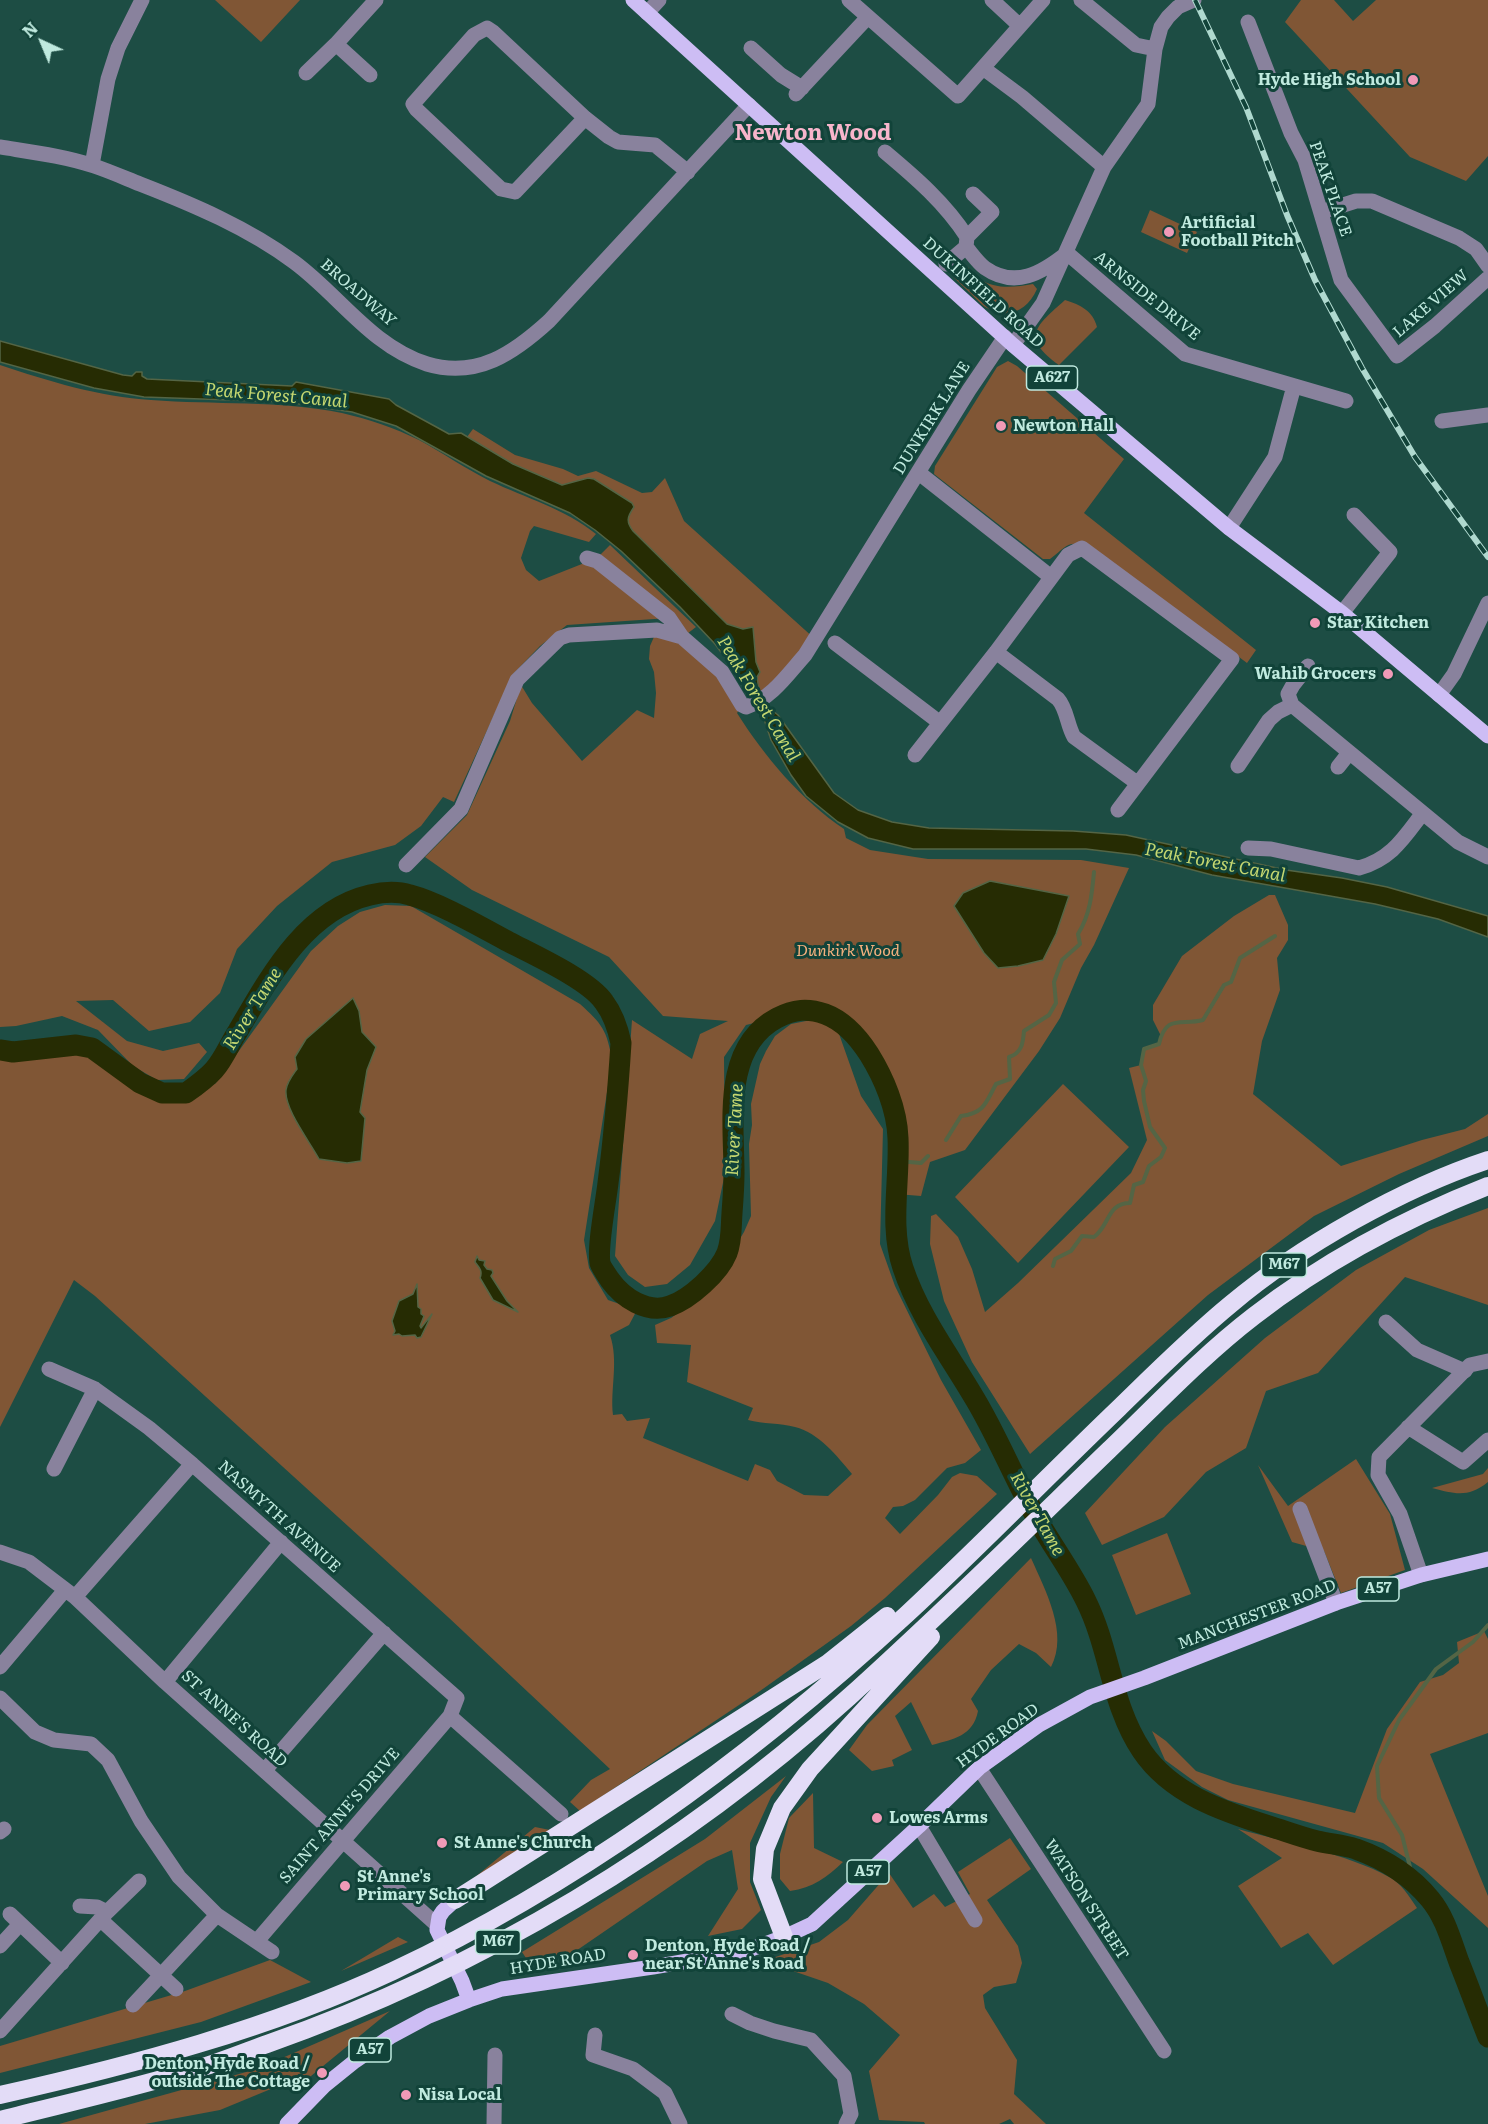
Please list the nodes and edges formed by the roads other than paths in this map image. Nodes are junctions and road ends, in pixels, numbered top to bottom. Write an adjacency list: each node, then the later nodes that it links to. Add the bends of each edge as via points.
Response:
1 (142, 0): 24 (street, via 118,48 108,79)
2 (376, 0): 14 (street)
3 (633, 0): 10 (main road, DUKINFIELD ROAD / A627)
4 (659, 0): 10 (street)
5 (849, 0): 11 (street)
6 (992, 0): 13 (street)
7 (1044, 0): 13 (street)
8 (1081, 0): 16 (street, via 1136,45)
9 (1194, 0): 16 (street, DUNKIRK LANE, via 1168,17)
10 (647, 13): 20 (main road, DUKINFIELD ROAD / A627)
11 (868, 17): 15 (street, via 799,91); 17 (street, via 958,96)
12 (1248, 22): 28 (street, PEAK PLACE, via 1305,160)
13 (1020, 26): 17 (street)
14 (336, 44): 18 (street); 19 (street)
15 (751, 48)
16 (1155, 49): 25 (street, DUNKIRK LANE, via 1148,104)
17 (983, 68): 25 (street)
18 (306, 73)
19 (370, 75)
20 (749, 105): 26 (street, BROADWAY); 34 (main road, DUKINFIELD ROAD / A627)
21 (585, 118): 21 (street, via 486,28 474,35 413,104 508,192 515,192); 26 (street, via 618,142 655,145)
22 (0, 147): 24 (street, BROADWAY)
23 (885, 153): 29 (street, via 941,202 956,219)
24 (92, 165): 26 (street, BROADWAY, via 190,204 271,246 296,263 361,324 407,355 427,364 468,369 512,350 549,321)
25 (1104, 167): 30 (street, DUNKIRK LANE)
26 (688, 172)
27 (973, 194): 29 (street, via 992,212)
28 (1321, 212): 32 (street, via 1356,201 1372,201 1459,238 1476,249); 35 (street, PEAK PLACE, via 1341,280)
29 (966, 242): 30 (street, via 984,267 1012,278 1034,275); 31 (street)
30 (1067, 253): 34 (street, DUNKIRK LANE, via 1044,303); 36 (street, ARNSIDE DRIVE, via 1185,354)
31 (946, 264)
32 (1488, 266)
33 (1488, 278): 35 (street, LAKE VIEW)
34 (1009, 341): 40 (street, DUNKIRK LANE, via 969,390); 42 (main road, DUKINFIELD ROAD / A627)
35 (1397, 356)
36 (1294, 386): 37 (street, ARNSIDE DRIVE); 42 (street, via 1275,457)
37 (1346, 401)
38 (1488, 415): 39 (street)
39 (1442, 421)
40 (919, 473): 44 (street); 47 (street, DUNKIRK LANE, via 805,655 770,694 746,707 742,705 722,672)
41 (1354, 515): 46 (street, via 1390,552)
42 (1229, 528): 46 (main road, DUKINFIELD ROAD / A627)
43 (587, 558): 47 (street, via 597,561 669,618)
44 (1051, 577): 49 (street); 59 (street, via 1068,555 1082,548 1232,659)
45 (1488, 603): 51 (street, via 1454,674)
46 (1342, 613): 51 (main road, DUKINFIELD ROAD / A627)
47 (682, 637): 64 (street, via 657,630 560,638 518,680 461,808)
48 (835, 643): 53 (street)
49 (996, 652): 53 (street); 59 (street, via 1063,704 1074,737)
50 (1308, 666): 52 (street, via 1288,694)
51 (1439, 695): 54 (main road, DUKINFIELD ROAD / A627)
52 (1292, 705): 55 (street); 57 (street, via 1269,720)
53 (939, 722): 56 (street)
54 (1488, 736)
55 (1349, 753): 58 (street); 61 (street)
56 (915, 755)
57 (1238, 766)
58 (1338, 767)
59 (1137, 783): 60 (street)
60 (1118, 810)
61 (1422, 814): 62 (street, via 1392,852 1359,868 1272,842); 63 (street, via 1458,842)
62 (1248, 848)
63 (1488, 857)
64 (406, 865)
65 (1488, 1160): 83 (highway, M67, via 1394,1200 1326,1238 1233,1302)
66 (1488, 1186): 85 (highway, M67, via 1380,1235 1318,1271 1245,1324 1134,1426)
67 (1386, 1322): 70 (street, via 1418,1350)
68 (1488, 1361): 70 (street, via 1470,1365)
69 (49, 1369): 71 (street, NASMYTH AVENUE)
70 (1465, 1371): 72 (street)
71 (95, 1389): 74 (street, NASMYTH AVENUE); 75 (street)
72 (1408, 1426): 73 (street, via 1463,1462); 80 (street, via 1379,1457 1378,1475 1400,1514)
73 (1488, 1440)
74 (192, 1464): 77 (street, NASMYTH AVENUE); 81 (street)
75 (54, 1469)
76 (1300, 1509): 82 (street)
77 (280, 1542): 84 (street, NASMYTH AVENUE); 88 (street)
78 (0, 1552): 81 (street, ST ANNE'S ROAD, via 29,1562)
79 (1488, 1559): 80 (main road, MANCHESTER ROAD / A57)
80 (1421, 1575): 82 (main road, MANCHESTER ROAD / A57)
81 (70, 1593): 86 (street); 88 (street, ST ANNE'S ROAD)
82 (1336, 1604): 87 (main road, MANCHESTER ROAD / A57)
83 (904, 1609): 97 (highway, M67, via 828,1663); 117 (highway, M67, via 833,1680 675,1805 502,1914 391,1971 291,2012 200,2044)
84 (384, 1633): 90 (street, NASMYTH AVENUE, via 458,1698); 92 (street)
85 (927, 1633): 103 (highway, M67, via 810,1768 782,1808 765,1849 762,1879); 118 (highway, M67, via 707,1813 606,1881 520,1931 412,1986 315,2028 203,2067)
86 (0, 1667)
87 (1144, 1678): 91 (main road, HYDE ROAD / A57, via 1090,1697 1039,1725)
88 (165, 1682): 92 (street, ST ANNE'S ROAD)
89 (0, 1698): 99 (street, via 35,1732 54,1740 91,1744 108,1760 141,1821 179,1877)
90 (450, 1716): 93 (street); 95 (street, SAINT ANNE'S DRIVE)
91 (979, 1768): 94 (main road, HYDE ROAD / A57); 115 (street, WATSON STREET)
92 (265, 1770): 95 (street, ST ANNE'S ROAD)
93 (561, 1814)
94 (919, 1826): 101 (street); 103 (main road, HYDE ROAD / A57, via 812,1924)
95 (342, 1840): 102 (street, ST ANNE'S ROAD); 104 (street, SAINT ANNE'S DRIVE)
96 (139, 1881): 100 (street)
97 (455, 1900): 102 (main road, via 443,1911)
98 (80, 1906): 100 (street, via 97,1907)
99 (217, 1915): 104 (street); 108 (street)
100 (104, 1916): 107 (street); 108 (street)
101 (975, 1920)
102 (438, 1930): 110 (main road, ST ANNE'S ROAD)
103 (784, 1937): 110 (main road, HYDE ROAD / A57, via 746,1951 502,1989)
104 (257, 1941): 106 (street)
105 (0, 1946): 107 (street, via 15,1919)
106 (272, 1952)
107 (65, 1959): 113 (street)
108 (160, 1975): 109 (street); 111 (street)
109 (176, 1989)
110 (469, 2000): 119 (main road, HYDE ROAD / A57, via 390,2037 324,2086)
111 (133, 2005)
112 (732, 2014): 122 (street, via 774,2031 812,2040 844,2076 851,2114)
113 (0, 2031)
114 (595, 2035): 121 (street, via 592,2055 633,2069 665,2093)
115 (1164, 2051)
116 (495, 2055): 120 (street)
117 (0, 2095)
118 (0, 2120)
119 (287, 2124)
120 (494, 2124)
121 (680, 2124)
122 (846, 2124)

